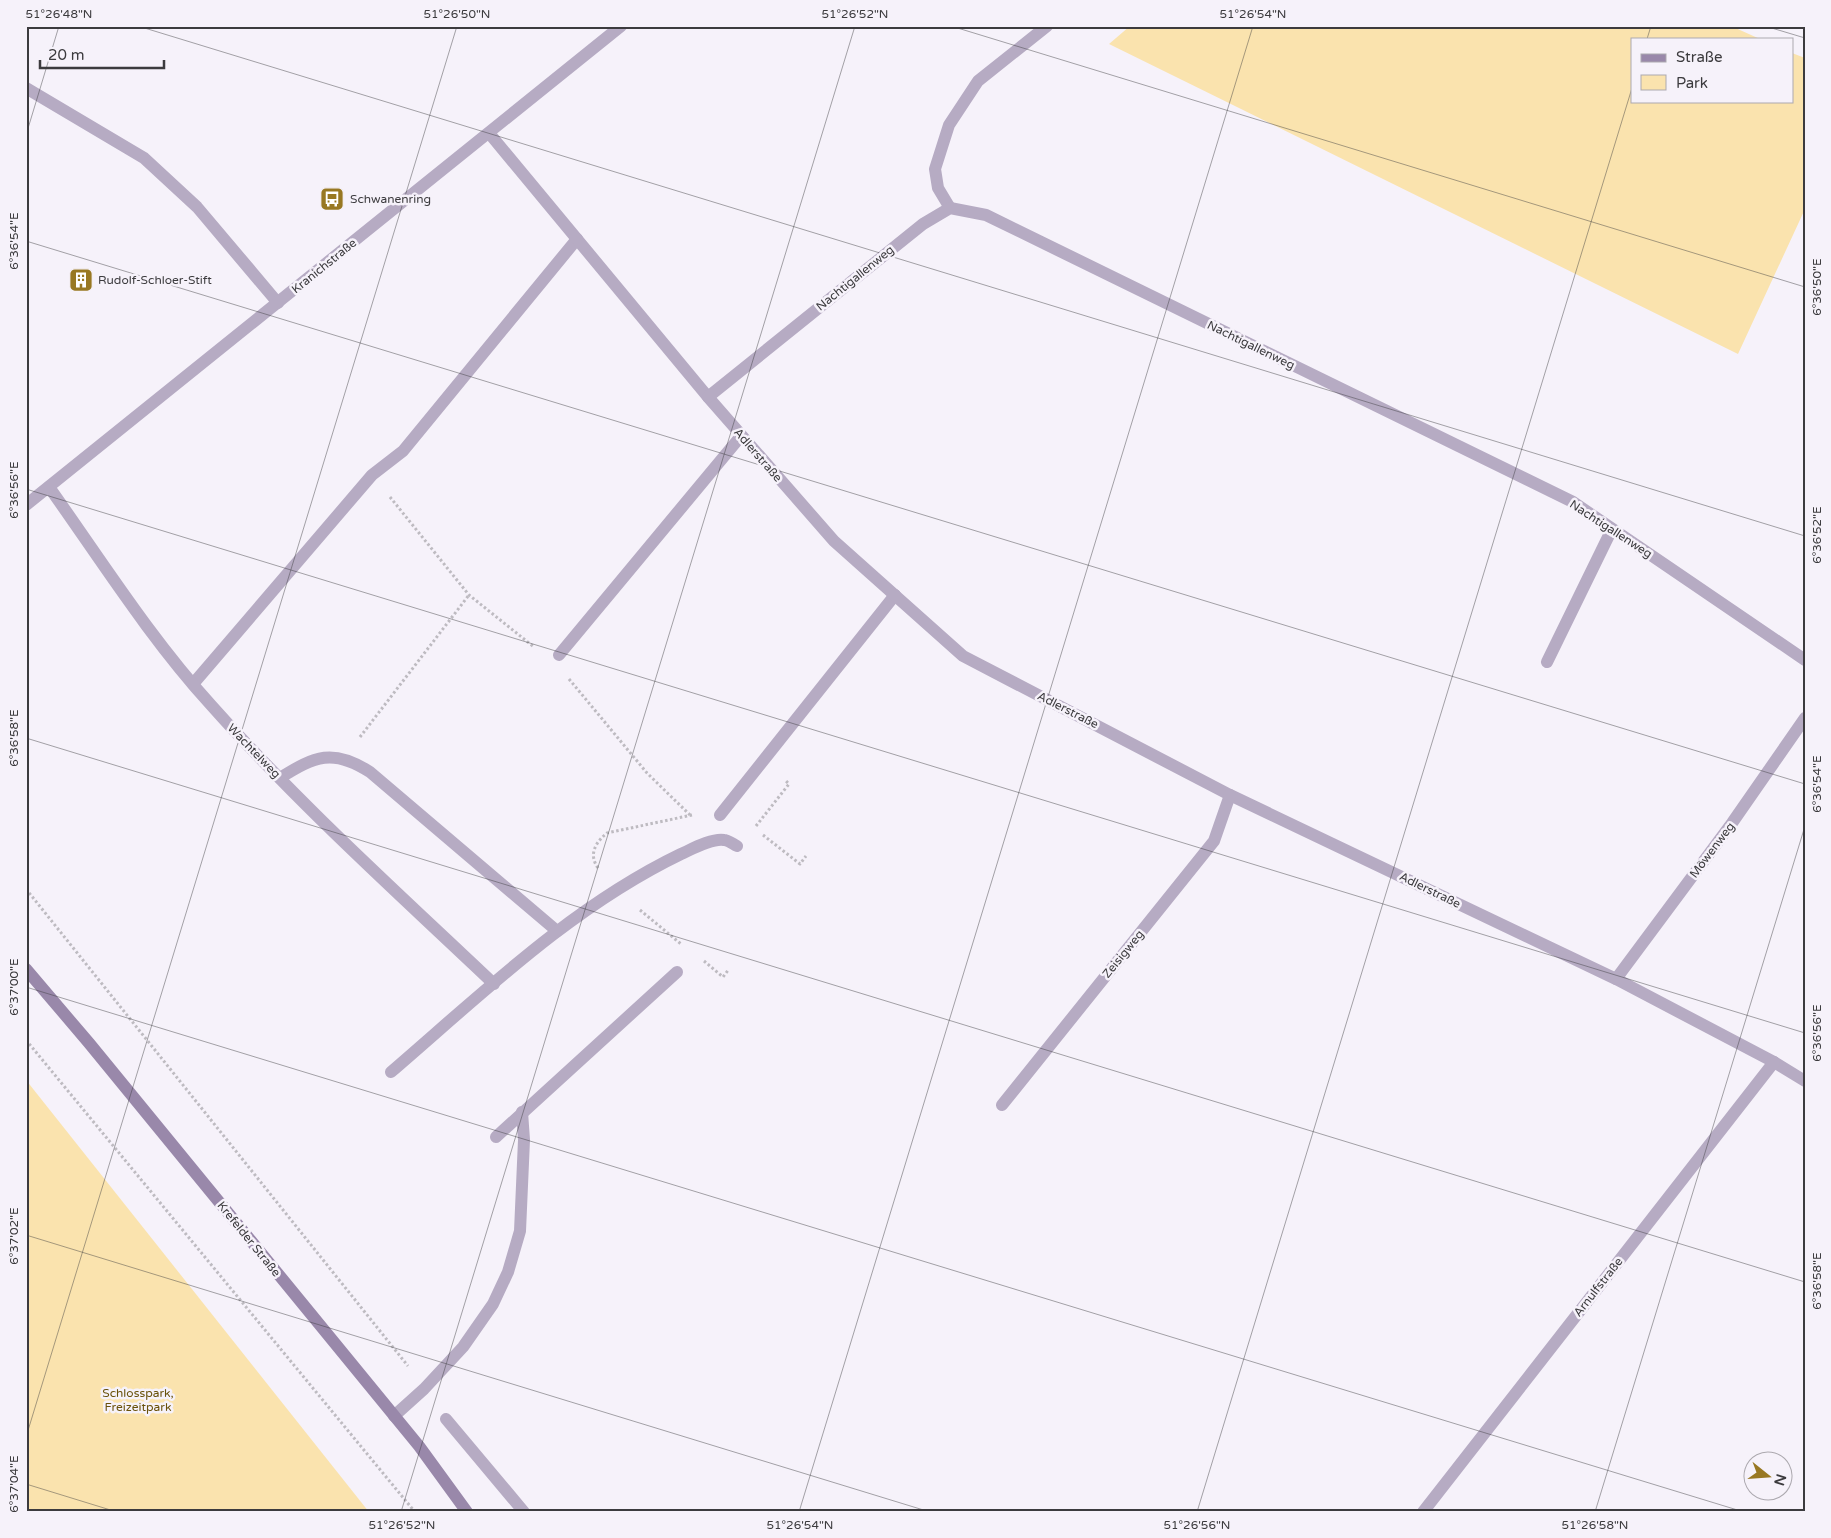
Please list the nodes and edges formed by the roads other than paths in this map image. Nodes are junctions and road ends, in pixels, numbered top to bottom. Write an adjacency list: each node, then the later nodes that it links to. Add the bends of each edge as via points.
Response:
1 (621, 26): 4 (street, Kranichstraße)
2 (1047, 26): 5 (street, via 978,81 949,125 935,169 938,188)
3 (26, 88): 7 (street, via 144,158 197,207)
4 (489, 132): 6 (street, Adlerstraße); 7 (street, Kranichstraße)
5 (950, 208): 8 (street, Nachtigallenweg, via 923,224); 12 (street, Nachtigallenweg, via 986,215 1573,502)
6 (577, 239): 8 (street, Adlerstraße); 17 (street, via 403,451 372,475)
7 (278, 302): 10 (street, Kranichstraße)
8 (708, 397): 9 (street, Adlerstraße)
9 (741, 436): 13 (street, Adlerstraße, via 834,541); 14 (street)
10 (49, 487): 11 (street, Kranichstraße); 17 (street, Wachtelweg)
11 (27, 502)
12 (1612, 529): 15 (street, Nachtigallenweg); 16 (street)
13 (895, 595): 20 (street, Adlerstraße, via 963,656); 21 (street)
14 (559, 656)
15 (1805, 660)
16 (1547, 662)
17 (193, 684): 19 (street, Wachtelweg)
18 (1805, 718): 26 (street, Möwenweg)
19 (280, 778): 23 (street, via 320,758 355,762); 27 (street, Wachtelweg)
20 (1230, 794): 26 (street, Adlerstraße); 31 (street, Zeisigweg, via 1214,841)
21 (720, 815)
22 (738, 846): 23 (street, via 723,840 701,844 641,874)
23 (558, 931): 27 (street)
24 (26, 969): 34 (main road, Krefelder Straße)
25 (677, 972): 32 (street)
26 (1616, 979): 28 (street, Adlerstraße)
27 (494, 984): 29 (street)
28 (1774, 1062): 30 (street, Adlerstraße); 38 (street, Arnulfstraße)
29 (391, 1072)
30 (1805, 1081)
31 (1002, 1105)
32 (522, 1112): 33 (street); 34 (street, via 520,1231 508,1272 493,1304 463,1347)
33 (496, 1137)
34 (394, 1416): 36 (main road, Krefelder Straße)
35 (446, 1419): 37 (street)
36 (468, 1512)
37 (524, 1512)
38 (1423, 1512)

